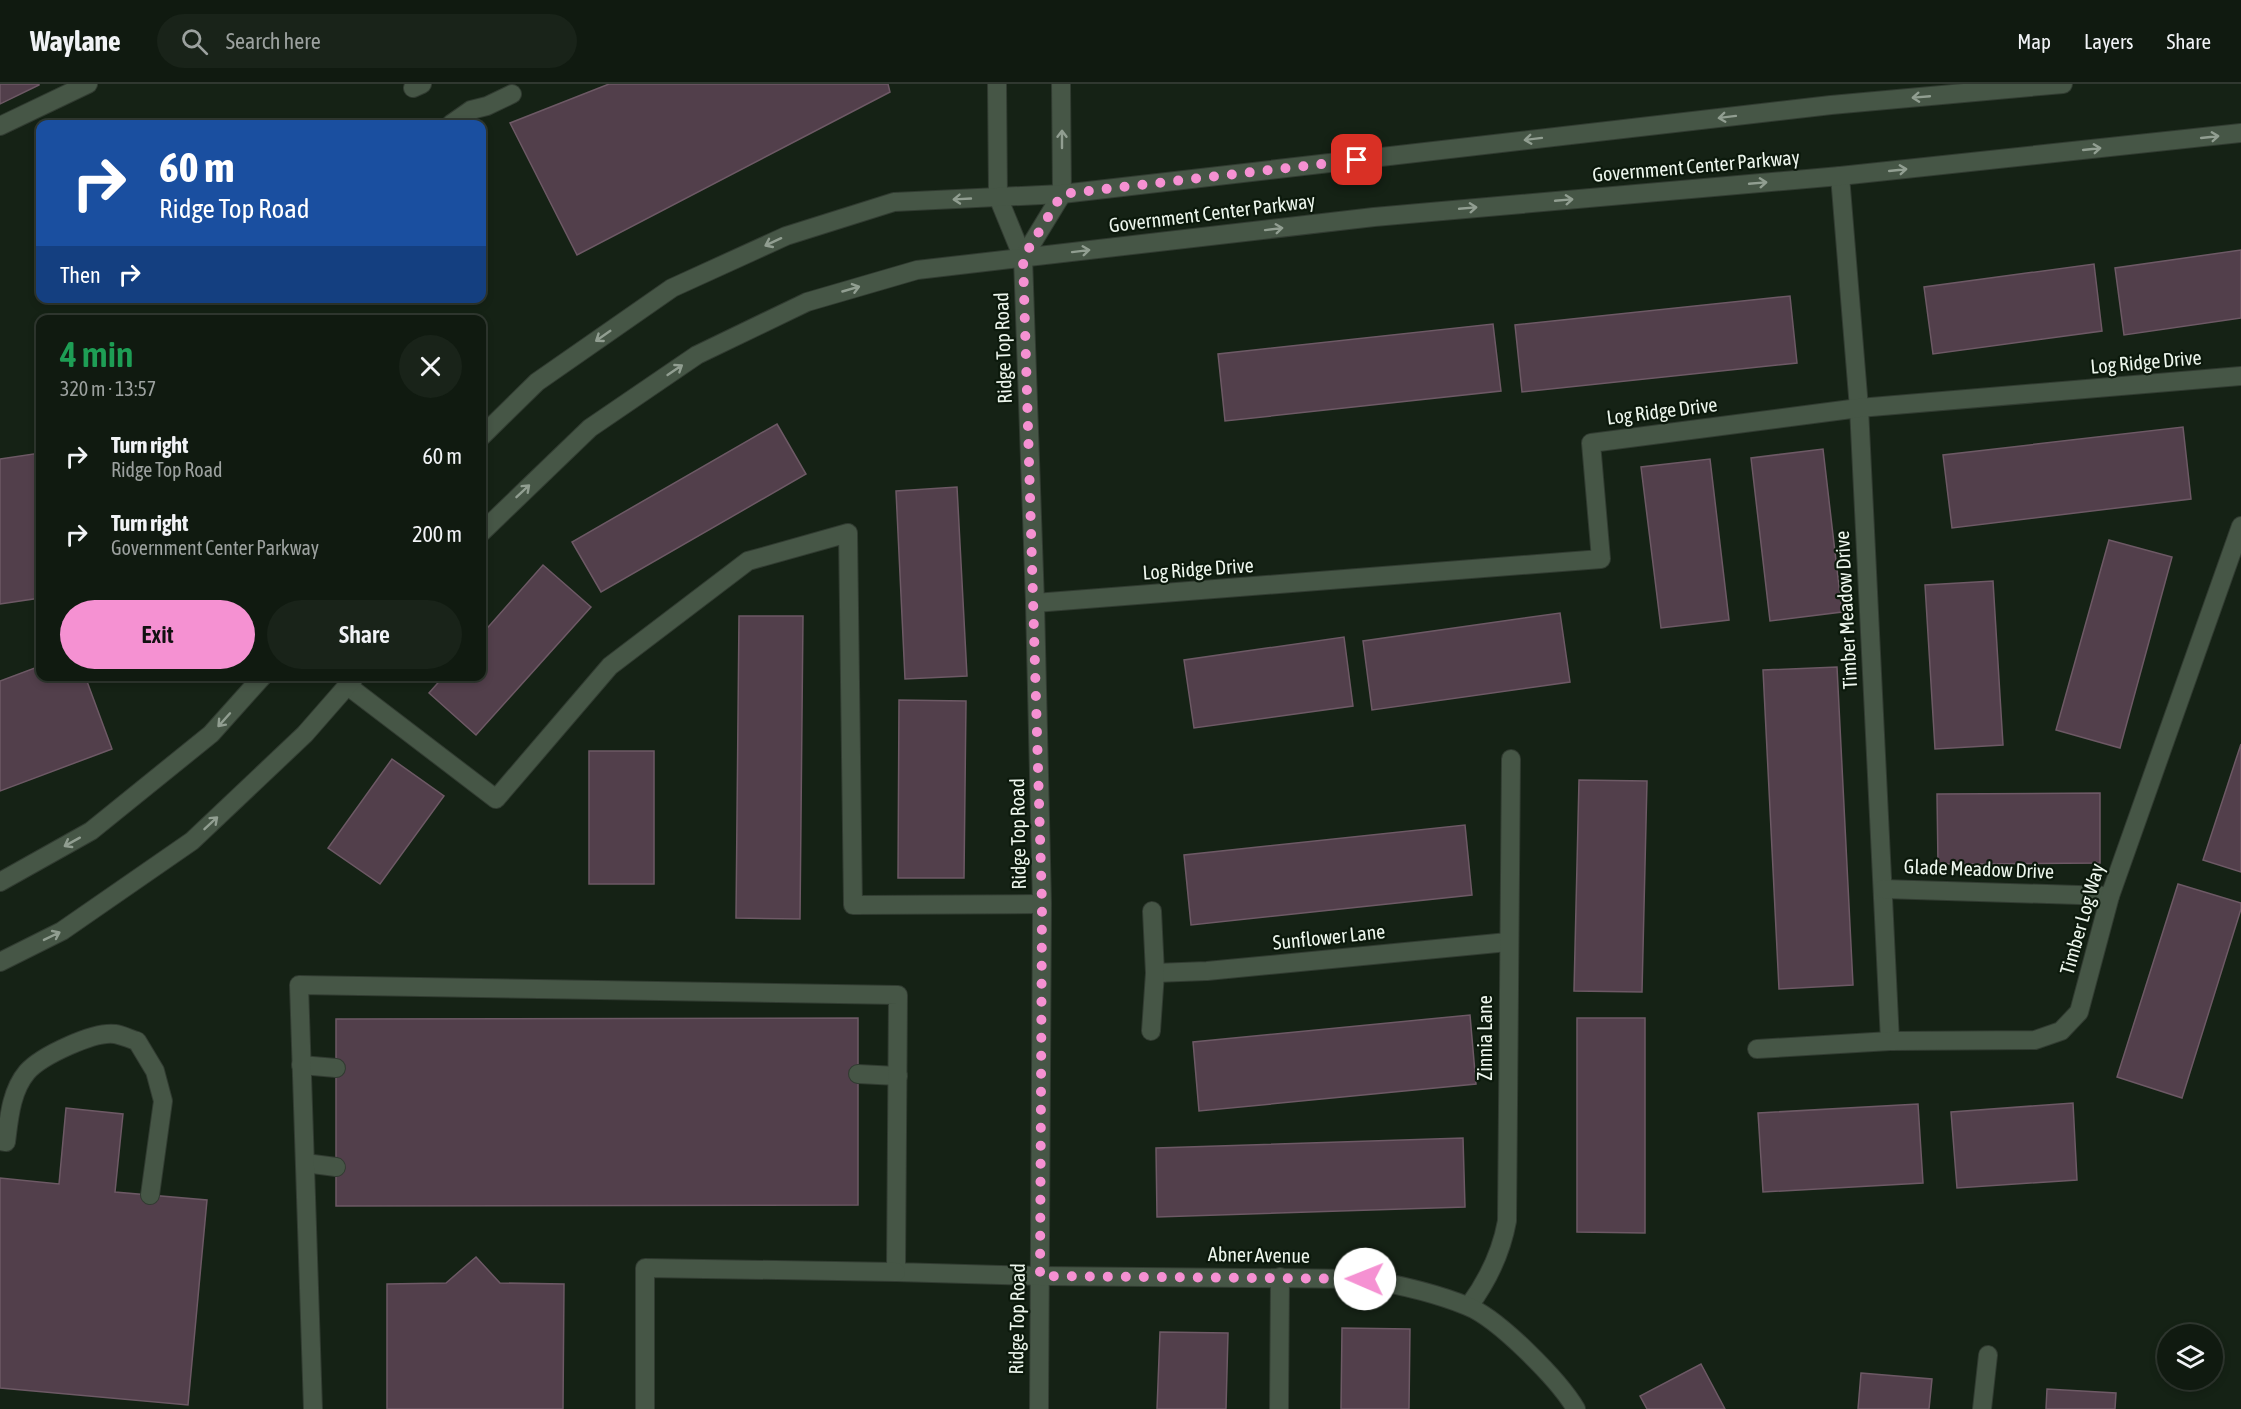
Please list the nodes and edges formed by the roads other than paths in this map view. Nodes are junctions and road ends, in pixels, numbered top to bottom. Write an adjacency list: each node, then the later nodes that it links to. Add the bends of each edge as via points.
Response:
1 (88, 84): 5 (street)
2 (997, 84): 12 (street, Ridge Top Road)
3 (1061, 84): 11 (street, one-way to 3)
4 (2063, 84): 11 (street, Government Center Parkway, one-way to 11, via 1831,105)
5 (66, 89): 8 (street)
6 (512, 93): 7 (street)
7 (457, 120)
8 (0, 126)
9 (2241, 134): 10 (street, Government Center Parkway, one-way to 9)
10 (1840, 176): 13 (street, Government Center Parkway, one-way to 10, via 1374,217); 15 (street, Timber Meadow Drive)
11 (1062, 194): 12 (street, Government Center Parkway); 13 (street)
12 (998, 197): 13 (street, Ridge Top Road); 16 (street, Government Center Parkway, one-way to 16, via 894,202 786,236 672,288 537,382)
13 (1023, 258): 18 (street, Government Center Parkway, one-way to 13, via 590,428 697,355 807,302 917,270); 19 (street, Ridge Top Road)
14 (2241, 376): 15 (street, Log Ridge Drive)
15 (1859, 408): 19 (street, Log Ridge Drive, via 1591,443 1601,559); 24 (street, Timber Meadow Drive)
16 (486, 432)
17 (2241, 526): 25 (street, Timber Log Way)
18 (486, 528)
19 (1035, 603): 26 (street, Ridge Top Road)
20 (259, 681): 23 (street, one-way to 23, via 212,734 91,831)
21 (352, 681): 26 (street, via 496,799 610,666 748,561 848,533 853,905); 29 (street, one-way to 21, via 62,931 192,842 305,734)
22 (1511, 759): 28 (street, Zinnia Lane)
23 (0, 882)
24 (1882, 889): 25 (street, Glade Meadow Drive); 32 (street, Timber Meadow Drive)
25 (2110, 896): 32 (street, Timber Log Way, via 2079,1012 2061,1031 2035,1040)
26 (1042, 904): 43 (street, Ridge Top Road)
27 (1152, 911): 30 (street)
28 (1508, 942): 30 (street, Sunflower Lane); 45 (street, Zinnia Lane, via 1507,1221 1503,1244 1487,1282)
29 (0, 962)
30 (1155, 973): 31 (street)
31 (1151, 1031)
32 (1890, 1041): 33 (street, Timber Log Way)
33 (1757, 1049)
34 (302, 1065): 35 (street); 37 (street, via 299,985 898,995); 39 (street)
35 (336, 1068)
36 (858, 1074): 37 (street)
37 (898, 1076): 42 (street)
38 (0, 1141): 41 (street, via 6,1142 12,1101 27,1072 86,1038 114,1034 137,1041 155,1071 163,1101)
39 (305, 1163): 40 (street); 47 (street)
40 (336, 1167)
41 (150, 1196)
42 (896, 1272): 43 (street, Abner Avenue); 48 (street, Abner Avenue, via 645,1268)
43 (1040, 1276): 44 (street, Abner Avenue); 49 (street, Ridge Top Road)
44 (1280, 1277): 45 (street, Abner Avenue, via 1365,1279 1405,1286); 50 (street)
45 (1469, 1306): 51 (street, Abner Avenue, via 1529,1353)
46 (1988, 1354): 52 (street)
47 (313, 1409)
48 (645, 1409)
49 (1039, 1409)
50 (1279, 1409)
51 (1576, 1409)
52 (1982, 1409)

